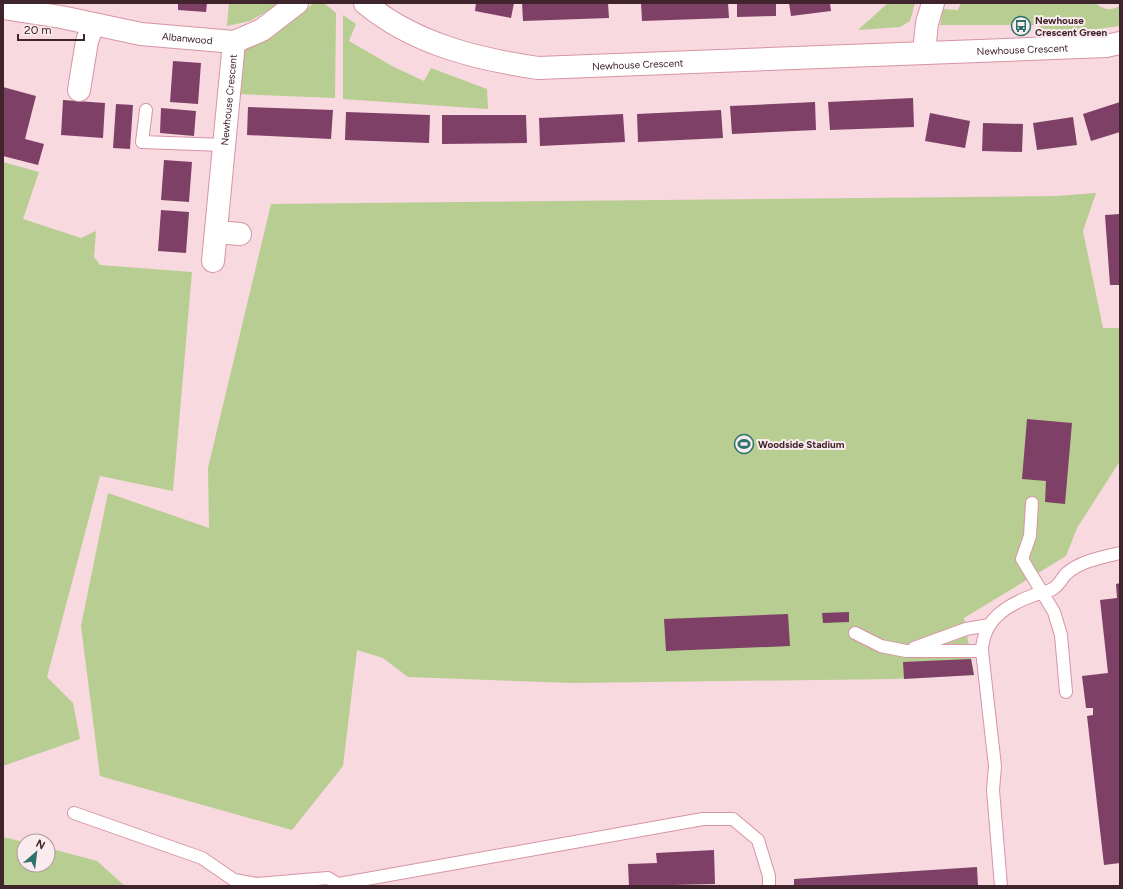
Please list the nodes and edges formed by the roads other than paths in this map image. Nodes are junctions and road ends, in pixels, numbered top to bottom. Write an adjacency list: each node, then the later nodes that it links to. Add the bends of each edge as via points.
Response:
1 (297, 3): 6 (street, Newhouse Crescent, via 262,30)
2 (365, 3): 8 (street, Newhouse Crescent, via 403,28 449,49 492,61 538,68)
3 (933, 3): 8 (street, via 927,23)
4 (3, 8): 5 (street, Albanwood)
5 (93, 25): 6 (street, Albanwood, via 141,34); 9 (street, via 87,41)
6 (234, 42): 11 (street, Newhouse Crescent)
7 (1120, 42): 8 (street, Newhouse Crescent, via 1106,46)
8 (924, 52)
9 (79, 90)
10 (146, 110): 11 (lane, via 142,142)
11 (224, 145): 12 (street, Newhouse Crescent)
12 (216, 232): 13 (street); 14 (street, Newhouse Crescent)
13 (240, 234)
14 (213, 261)
15 (1032, 503): 17 (lane, via 1030,536 1022,558)
16 (1120, 552): 17 (lane, via 1066,573 1054,588)
17 (1042, 592): 18 (lane, via 1009,606); 22 (lane, via 1054,612 1061,635)
18 (989, 625): 20 (lane, via 966,629); 21 (lane, via 982,641)
19 (855, 633): 20 (lane, via 881,646)
20 (906, 651): 21 (lane)
21 (982, 651): 26 (lane, via 995,766 993,790)
22 (1066, 692)
23 (74, 813): 24 (lane, via 202,858 234,880 257,884 328,878)
24 (340, 885): 25 (lane, via 703,819 733,819 758,840 769,876)
25 (769, 886)
26 (1000, 886)

